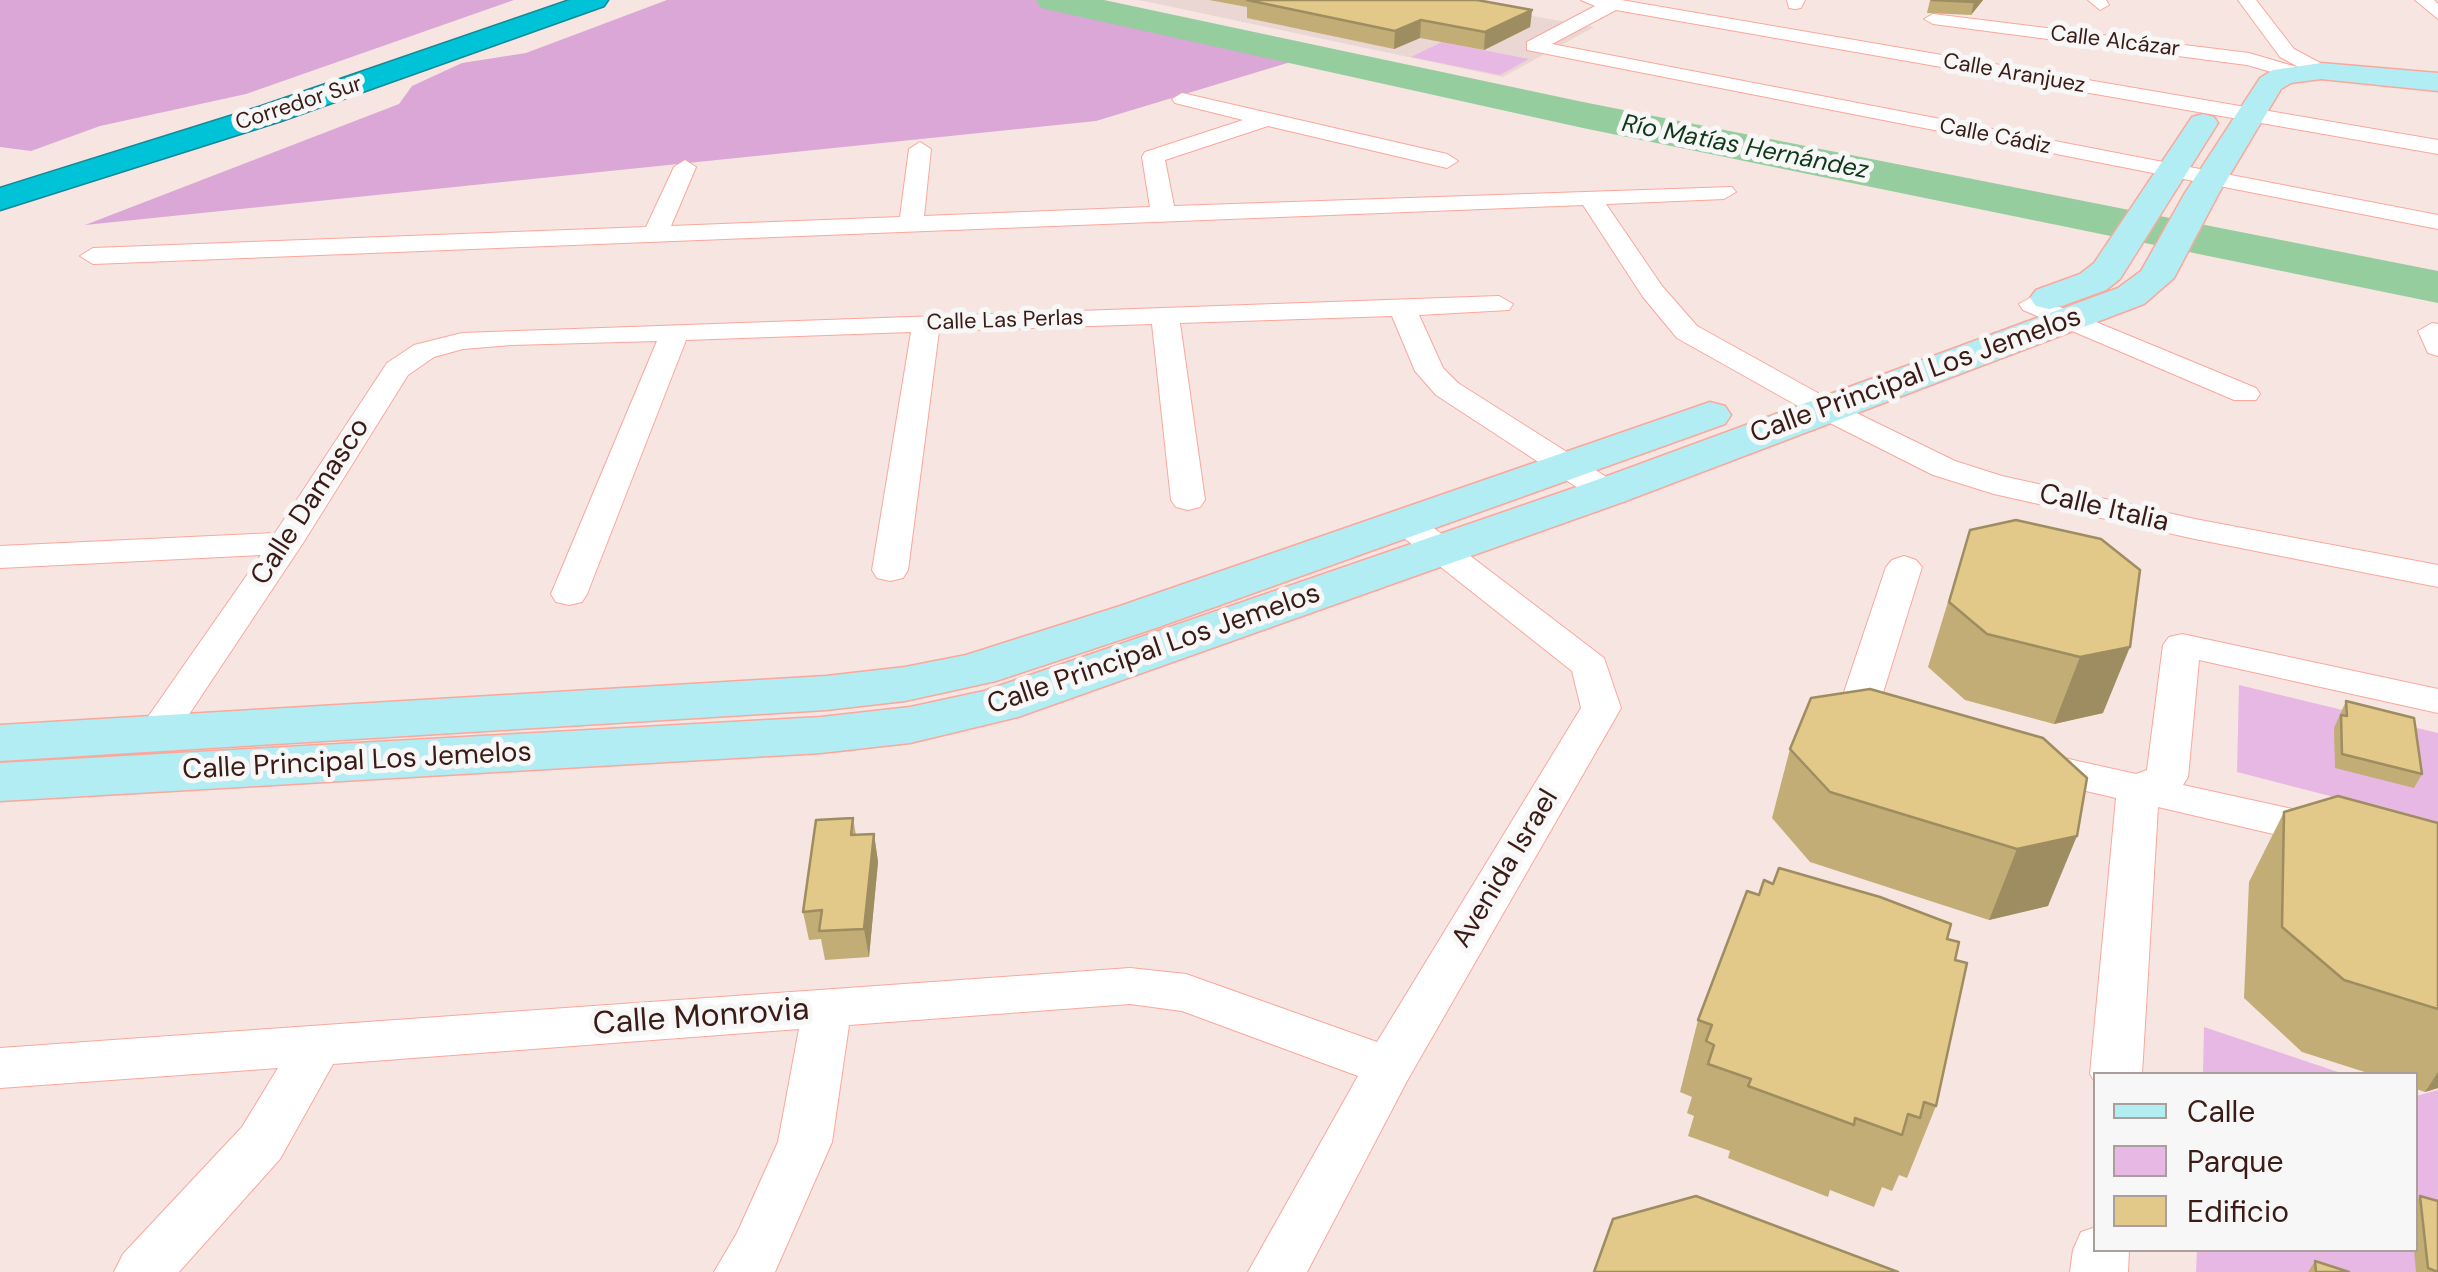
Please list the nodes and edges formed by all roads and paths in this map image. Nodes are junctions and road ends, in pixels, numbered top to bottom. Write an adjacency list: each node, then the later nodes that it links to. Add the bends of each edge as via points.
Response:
1 (551, 0): 21 (highway, Corredor Sur)
2 (596, 0): 9 (highway, Corredor Sur)
3 (1590, 0): 6 (street, Calle Aranjuez)
4 (2248, 0): 10 (street)
5 (2424, 0): 7 (street)
6 (1630, 4): 14 (street, Calle Aranjuez); 22 (street, Calle Cádiz, via 1535,43)
7 (2438, 14)
8 (1933, 20): 10 (street, Calle Alcázar)
9 (483, 41): 26 (highway, Corredor Sur); 27 (highway)
10 (2298, 68): 11 (main road); 12 (main road); 14 (main road, Calle Principal Los Jemelos, via 2249,69); 15 (main road, Calle Principal Los Jemelos, via 2270,84)
11 (2438, 74)
12 (2438, 82)
13 (1182, 99): 16 (street)
14 (2212, 109): 15 (street, Calle Aranjuez); 22 (main road, Calle Principal Los Jemelos)
15 (2251, 116): 17 (street, Calle Aranjuez); 23 (main road, Calle Principal Los Jemelos)
16 (1267, 119): 19 (street); 28 (street, via 1153,157)
17 (2438, 147)
18 (920, 148): 30 (street)
19 (1446, 161)
20 (684, 167): 31 (street)
21 (0, 179)
22 (2168, 179): 23 (street, Calle Cádiz); 35 (main road, Calle Principal Los Jemelos, via 2107,272)
23 (2207, 186): 29 (street, Calle Cádiz); 35 (main road, Calle Principal Los Jemelos, via 2156,278 2132,296)
24 (1724, 192): 25 (street)
25 (1590, 197): 28 (street); 40 (street, Calle Italia, via 1673,320)
26 (0, 199)
27 (65, 212)
28 (1163, 213): 30 (street)
29 (2438, 222)
30 (910, 224): 31 (street)
31 (655, 234): 32 (street)
32 (94, 256)
33 (1499, 304): 34 (street, Calle Las Perlas)
34 (1402, 307): 36 (street, Calle Las Perlas); 43 (street, via 1430,371 1447,388)
35 (2051, 312): 40 (main road, Calle Principal Los Jemelos); 41 (street); 42 (main road, Calle Principal Los Jemelos)
36 (1165, 316): 37 (street, Calle Las Perlas); 45 (street)
37 (926, 323): 38 (street, Calle Las Perlas); 50 (street)
38 (676, 332): 39 (street, Calle Las Perlas); 52 (street)
39 (511, 337): 47 (street, Calle Damasco, via 424,351 397,369)
40 (1787, 388): 42 (street, Calle Italia); 43 (main road, Calle Principal Los Jemelos)
41 (2245, 394)
42 (1825, 409): 44 (main road, Calle Principal Los Jemelos); 51 (street, Calle Italia, via 1944,468 1994,484)
43 (1566, 466): 44 (street); 46 (main road, Calle Principal Los Jemelos)
44 (1607, 492): 46 (main road, Calle Principal Los Jemelos)
45 (1188, 500)
46 (1425, 537): 55 (main road, Calle Principal Los Jemelos, via 905,684); 58 (main road, Calle Principal Los Jemelos, via 998,706 910,726); 65 (street, Avenida Israel, via 1590,666 1601,708)
47 (286, 543): 48 (street); 55 (street, Calle Damasco)
48 (0, 557)
49 (1904, 568): 54 (street, via 1856,716)
50 (890, 570)
51 (2438, 576)
52 (569, 594)
53 (2438, 701): 61 (street, via 2182,645 2167,776)
54 (1912, 731)
55 (156, 734): 56 (main road, Calle Principal Los Jemelos); 58 (main road); 59 (main road)
56 (0, 743)
57 (2004, 757): 61 (street)
58 (207, 770): 59 (main road, Calle Principal Los Jemelos)
59 (58, 779): 60 (main road, Calle Principal Los Jemelos)
60 (0, 782)
61 (2138, 790): 62 (street); 67 (street)
62 (2366, 841)
63 (827, 1008): 64 (street, Calle Monrovia); 65 (street, Calle Monrovia, via 1130,986 1186,993); 69 (street, via 804,1142)
64 (318, 1045): 66 (street, Calle Monrovia); 68 (street, via 260,1143)
65 (1389, 1067): 70 (street, Avenida Israel)
66 (0, 1068)
67 (2116, 1072)
68 (143, 1272)
69 (743, 1272)
70 (1277, 1272)

